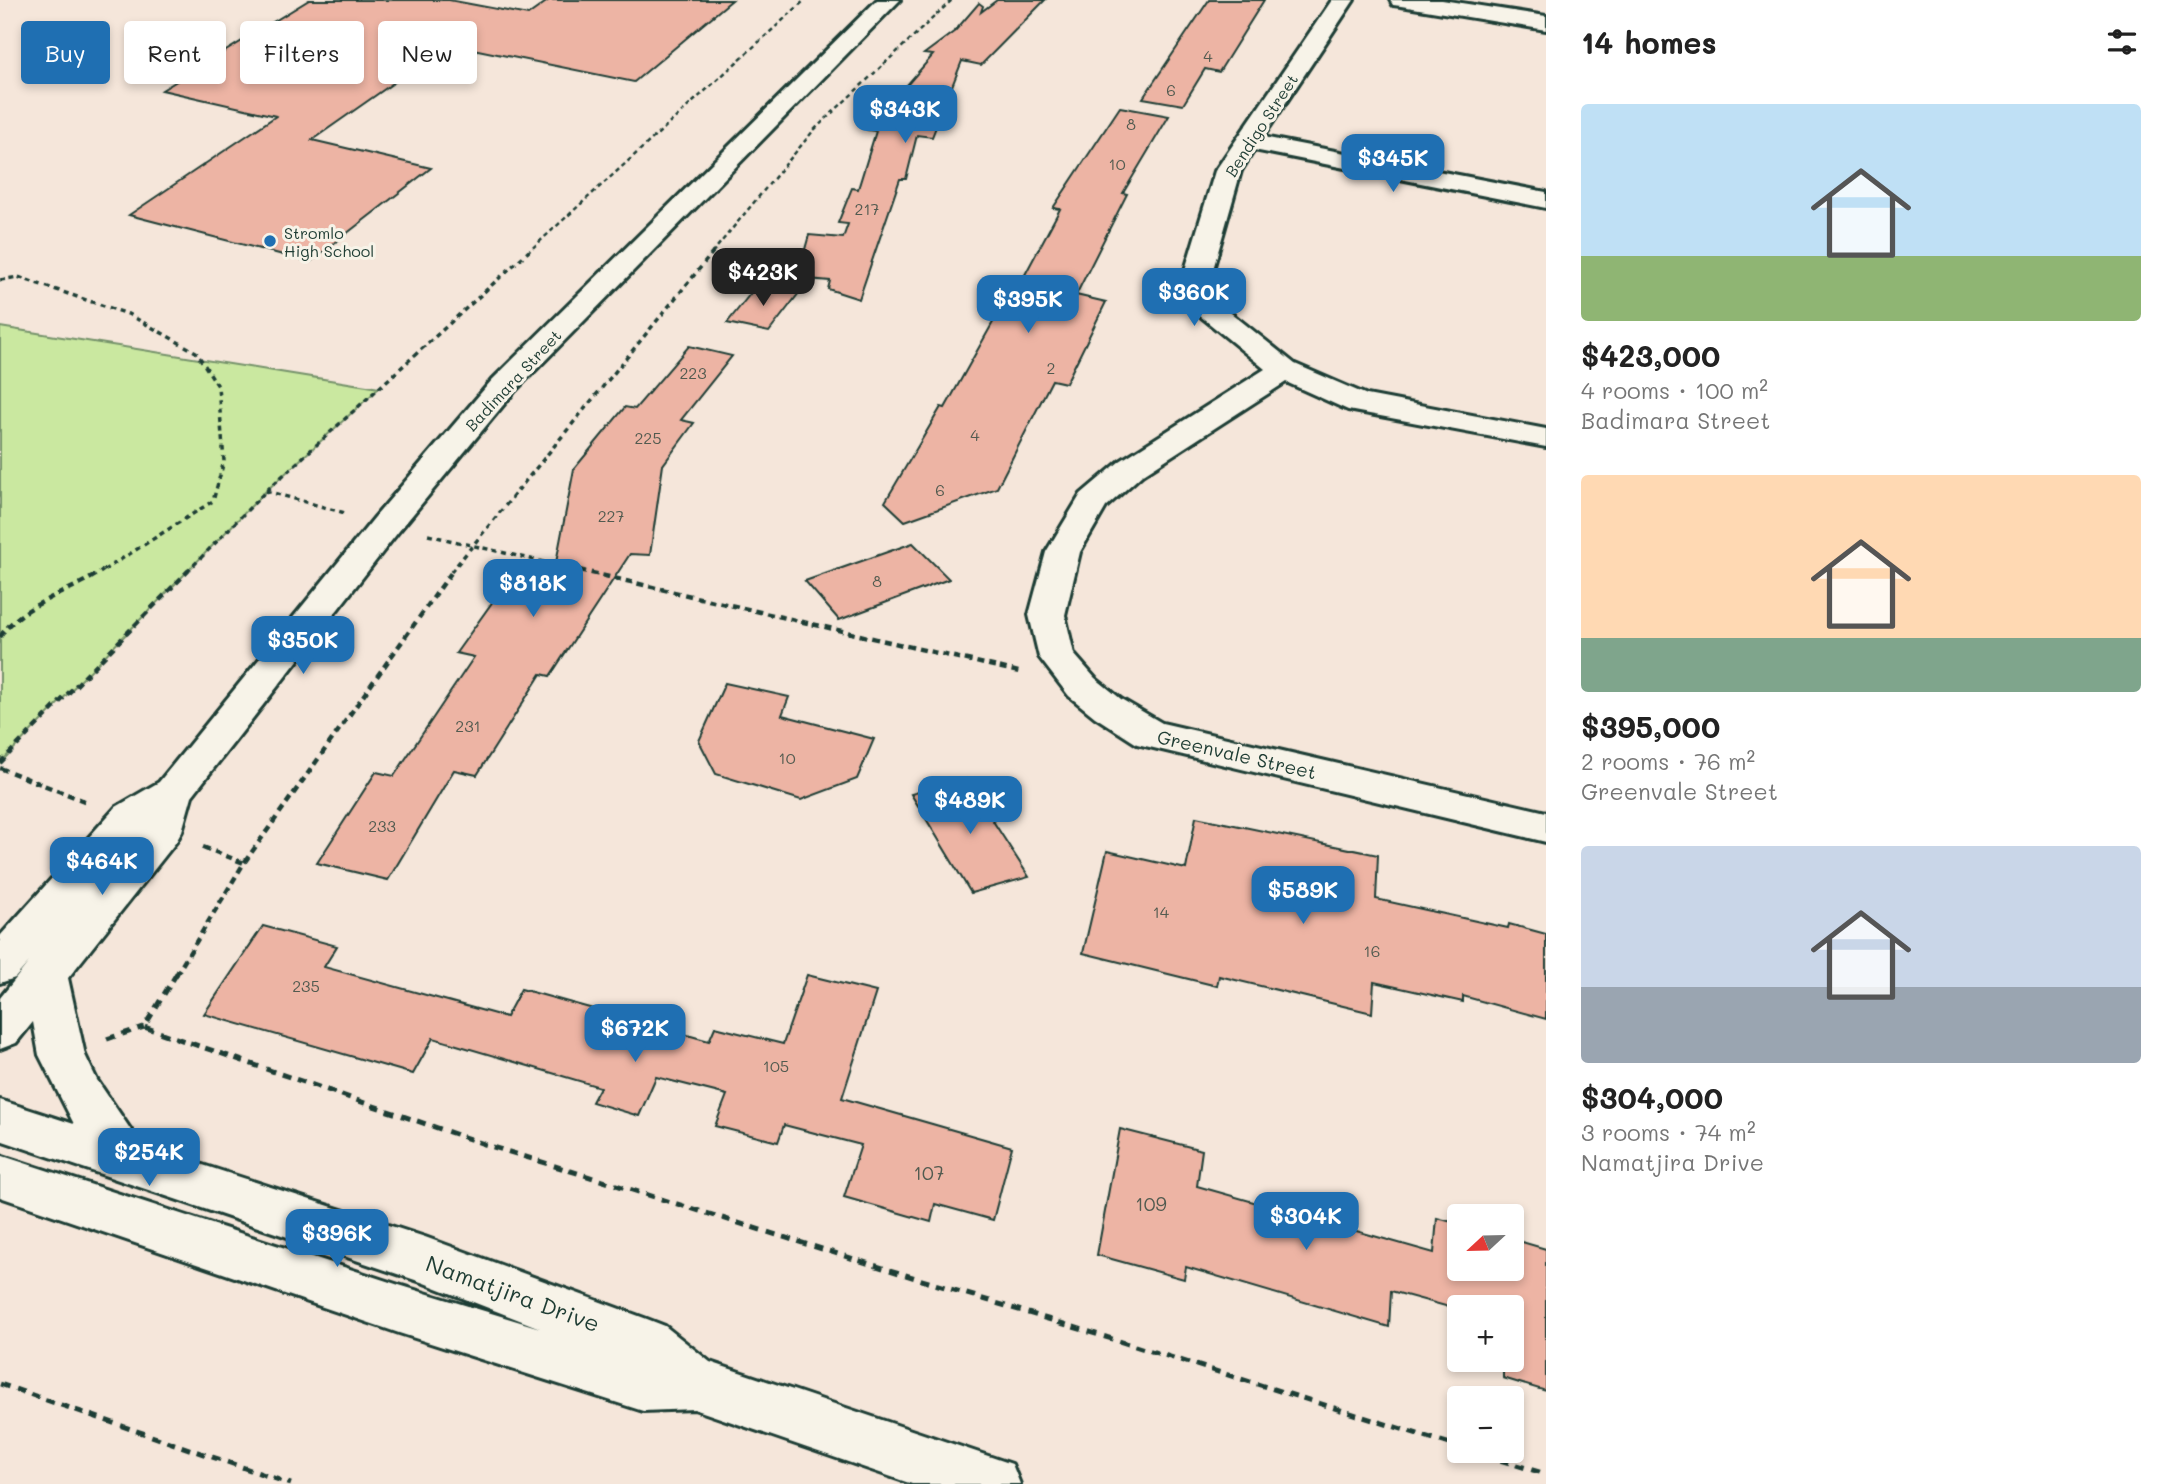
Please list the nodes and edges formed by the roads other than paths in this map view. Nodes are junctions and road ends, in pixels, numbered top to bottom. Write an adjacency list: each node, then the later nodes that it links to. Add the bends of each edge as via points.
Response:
1 (889, 0): 9 (main road, Badimara Street, via 503,386)
2 (1343, 0): 5 (main road, Bendigo Street)
3 (1401, 0): 4 (main road)
4 (1546, 23)
5 (1250, 142): 6 (main road); 7 (main road, Bendigo Street, via 1228,171 1196,280 1209,309)
6 (1546, 200)
7 (1284, 370): 8 (main road, Bendigo Street, via 1359,403); 10 (main road, Greenvale Street, via 1131,468 1093,501 1063,552 1047,614 1057,657 1082,687 1151,734)
8 (1546, 438)
9 (173, 792): 11 (main road, Badimara Street, via 130,818); 12 (main road, Badimara Street, via 162,831)
10 (1546, 827)
11 (1, 964)
12 (46, 974): 13 (main road, Badimara Street); 15 (main road, via 62,1055 81,1094)
13 (0, 1030)
14 (0, 1120): 15 (main road, Namatjira Drive)
15 (125, 1161): 17 (main road, Namatjira Drive, via 425,1261 647,1343)
16 (0, 1176): 17 (main road, Namatjira Drive, via 643,1385)
17 (694, 1383): 18 (main road, Namatjira Drive)
18 (992, 1484)

